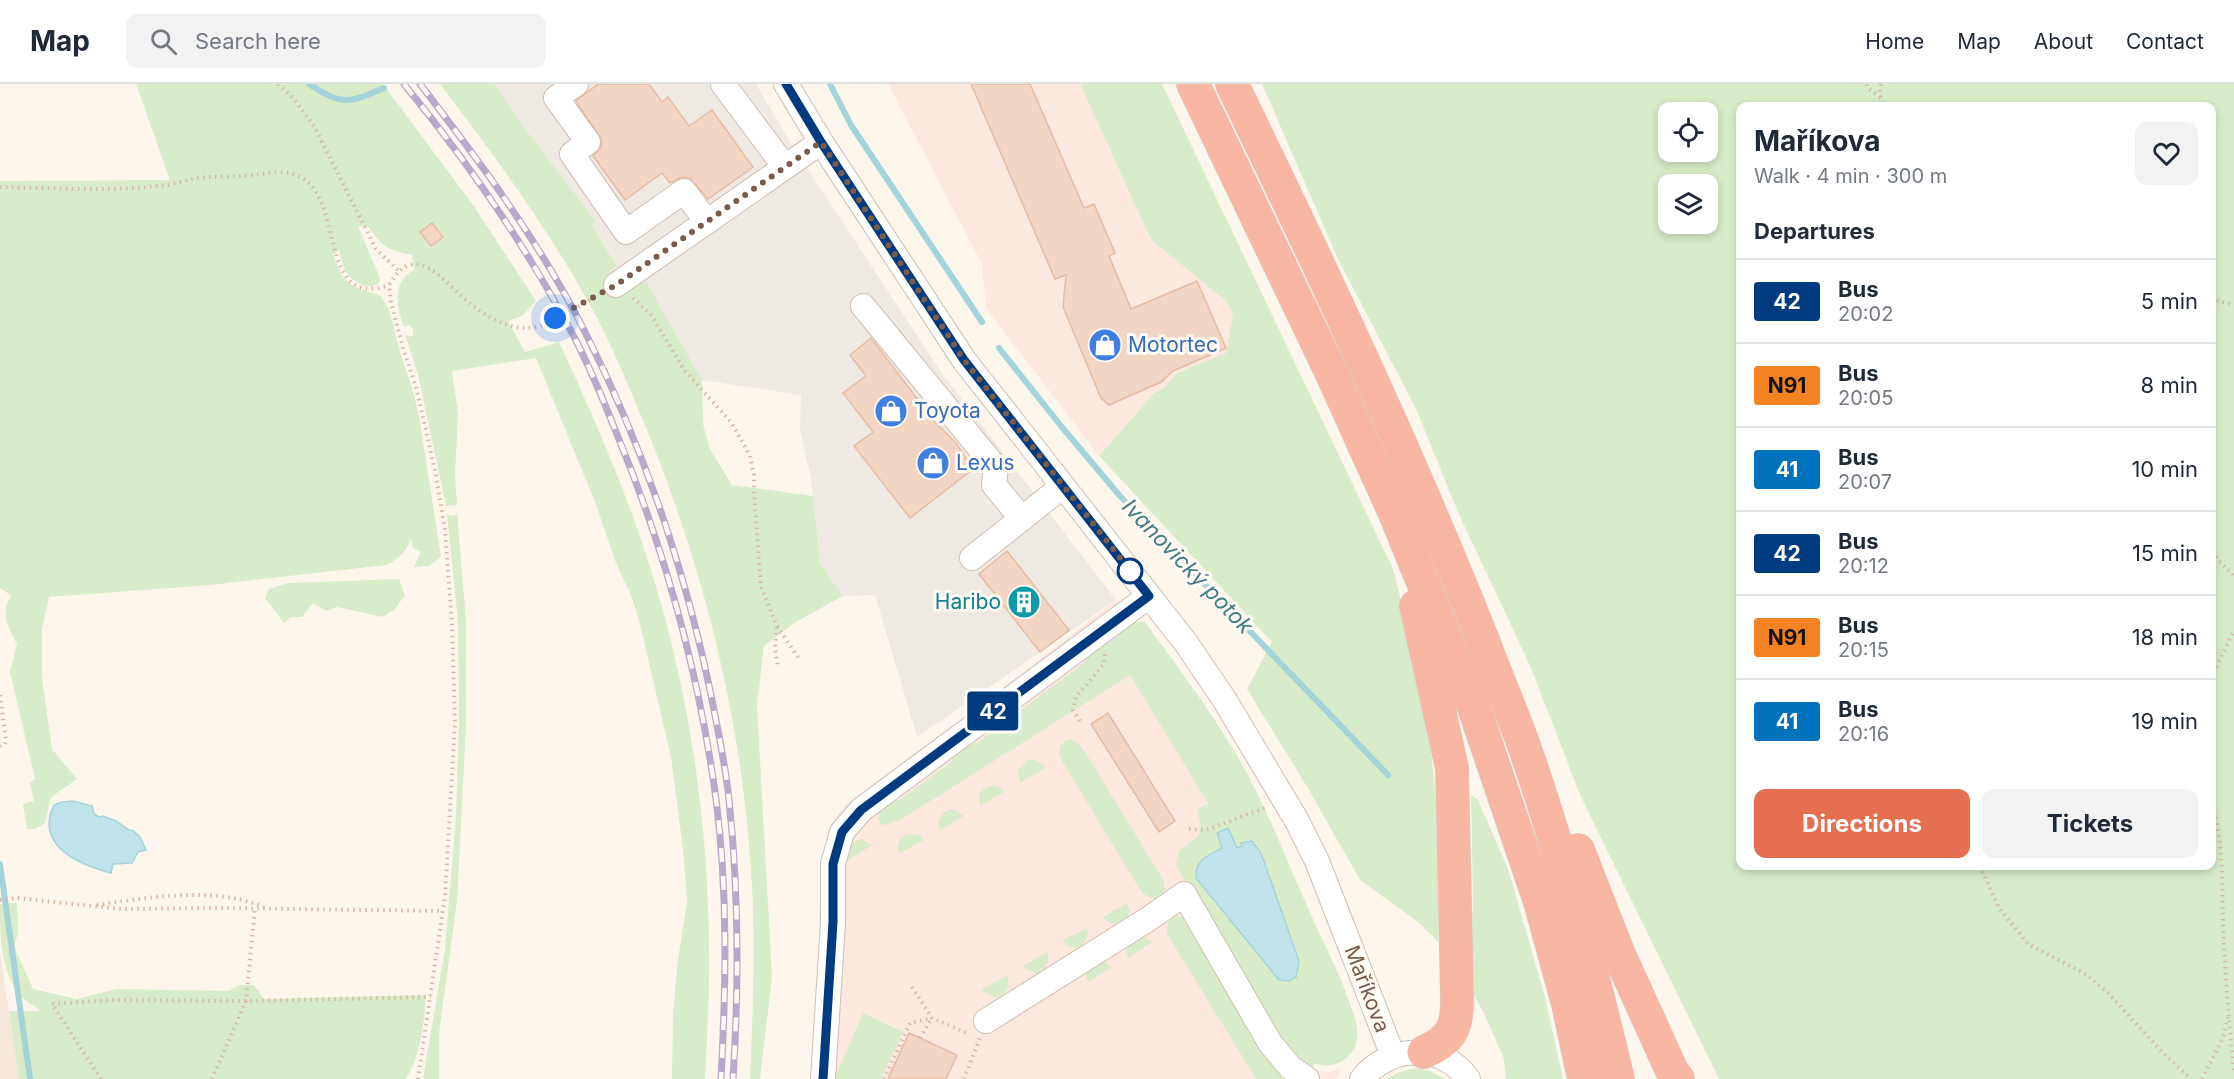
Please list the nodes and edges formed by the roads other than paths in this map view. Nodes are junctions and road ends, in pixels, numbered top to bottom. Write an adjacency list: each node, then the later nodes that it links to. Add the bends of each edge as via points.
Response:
1 (576, 84): 8 (street, via 556,98 588,142 572,154 626,232 684,191)
2 (723, 84): 7 (street)
3 (786, 84): 6 (street, Maříkova)
4 (1193, 84): 12 (highway)
5 (1232, 84): 16 (highway, via 1425,498)
6 (821, 142): 7 (street); 11 (street, Maříkova, via 964,360)
7 (786, 167): 8 (street)
8 (707, 222): 9 (street)
9 (616, 285)
10 (863, 306): 13 (street, via 996,468 994,485)
11 (1063, 486): 13 (street); 15 (street, Maříkova)
12 (1396, 516): 18 (highway, via 1452,768 1458,1008 1446,1040 1436,1047); 23 (highway, via 1478,718 1540,902)
13 (1022, 519): 14 (street)
14 (972, 558)
15 (1149, 596): 18 (street, Maříkova, via 1224,699 1297,821 1345,931); 19 (street, via 861,810 842,832 833,864)
16 (1523, 742): 24 (highway, via 1568,883); 25 (highway, via 1567,823 1618,952)
17 (983, 1030): 20 (street, via 1184,894 1270,1043 1290,1067)
18 (1408, 1054): 21 (street, via 1374,1066); 22 (street, via 1452,1062)
19 (823, 1079)
20 (1308, 1079)
21 (1362, 1079)
22 (1468, 1079)
23 (1584, 1079)
24 (1618, 1079)
25 (1678, 1079)

